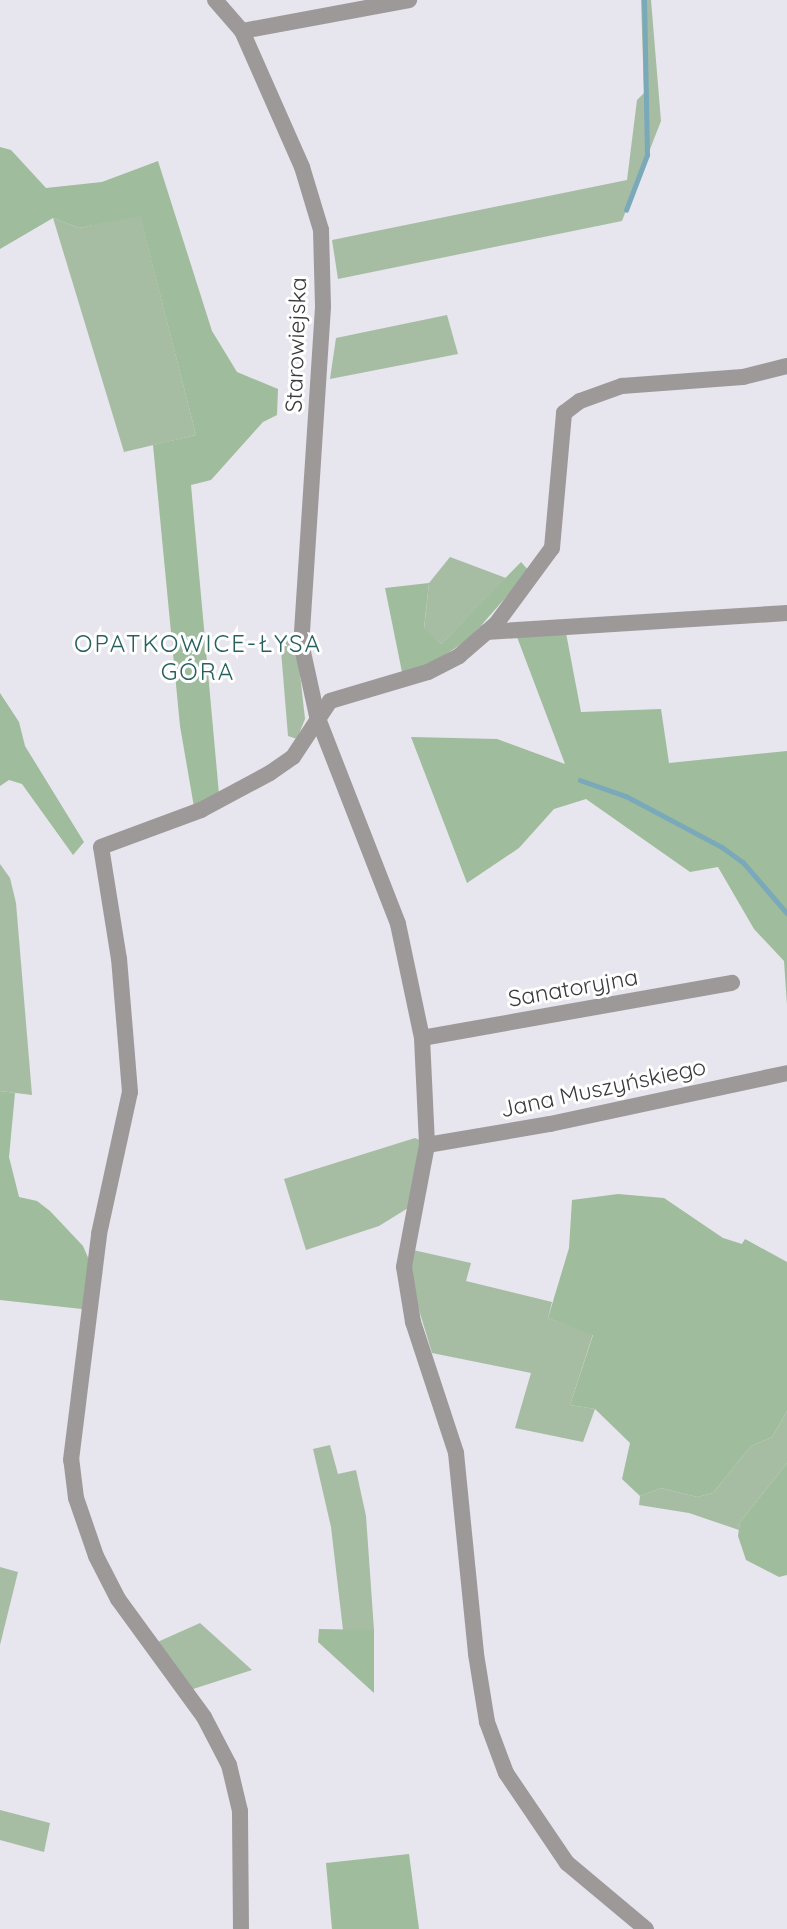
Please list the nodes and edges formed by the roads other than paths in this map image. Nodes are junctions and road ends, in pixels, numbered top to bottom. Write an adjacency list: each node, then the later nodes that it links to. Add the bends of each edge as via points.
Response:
1 (215, 0): 3 (street, Starowiejska)
2 (409, 0): 3 (street)
3 (242, 31): 7 (street, Starowiejska, via 302,167 321,230 323,307 301,643)
4 (787, 366): 6 (street, via 743,377 622,386 580,401 564,413 552,548)
5 (787, 613): 6 (street)
6 (486, 632): 7 (street, via 459,656 428,672 330,701)
7 (317, 716): 9 (street, Starowiejska, via 398,924); 12 (street, via 293,757 271,773 201,810 101,847 118,959 130,1092 99,1234 71,1460 80,1509 118,1600 204,1717 229,1765 240,1811)
8 (732, 983): 9 (street, Sanatoryjna)
9 (422, 1038): 11 (street, Starowiejska)
10 (787, 1073): 11 (street, Jana Muszyńskiego, via 550,1124)
11 (427, 1145): 13 (street, Starowiejska, via 404,1267 414,1322 456,1453 487,1722 506,1773 567,1863)
12 (241, 1929)
13 (646, 1929)

